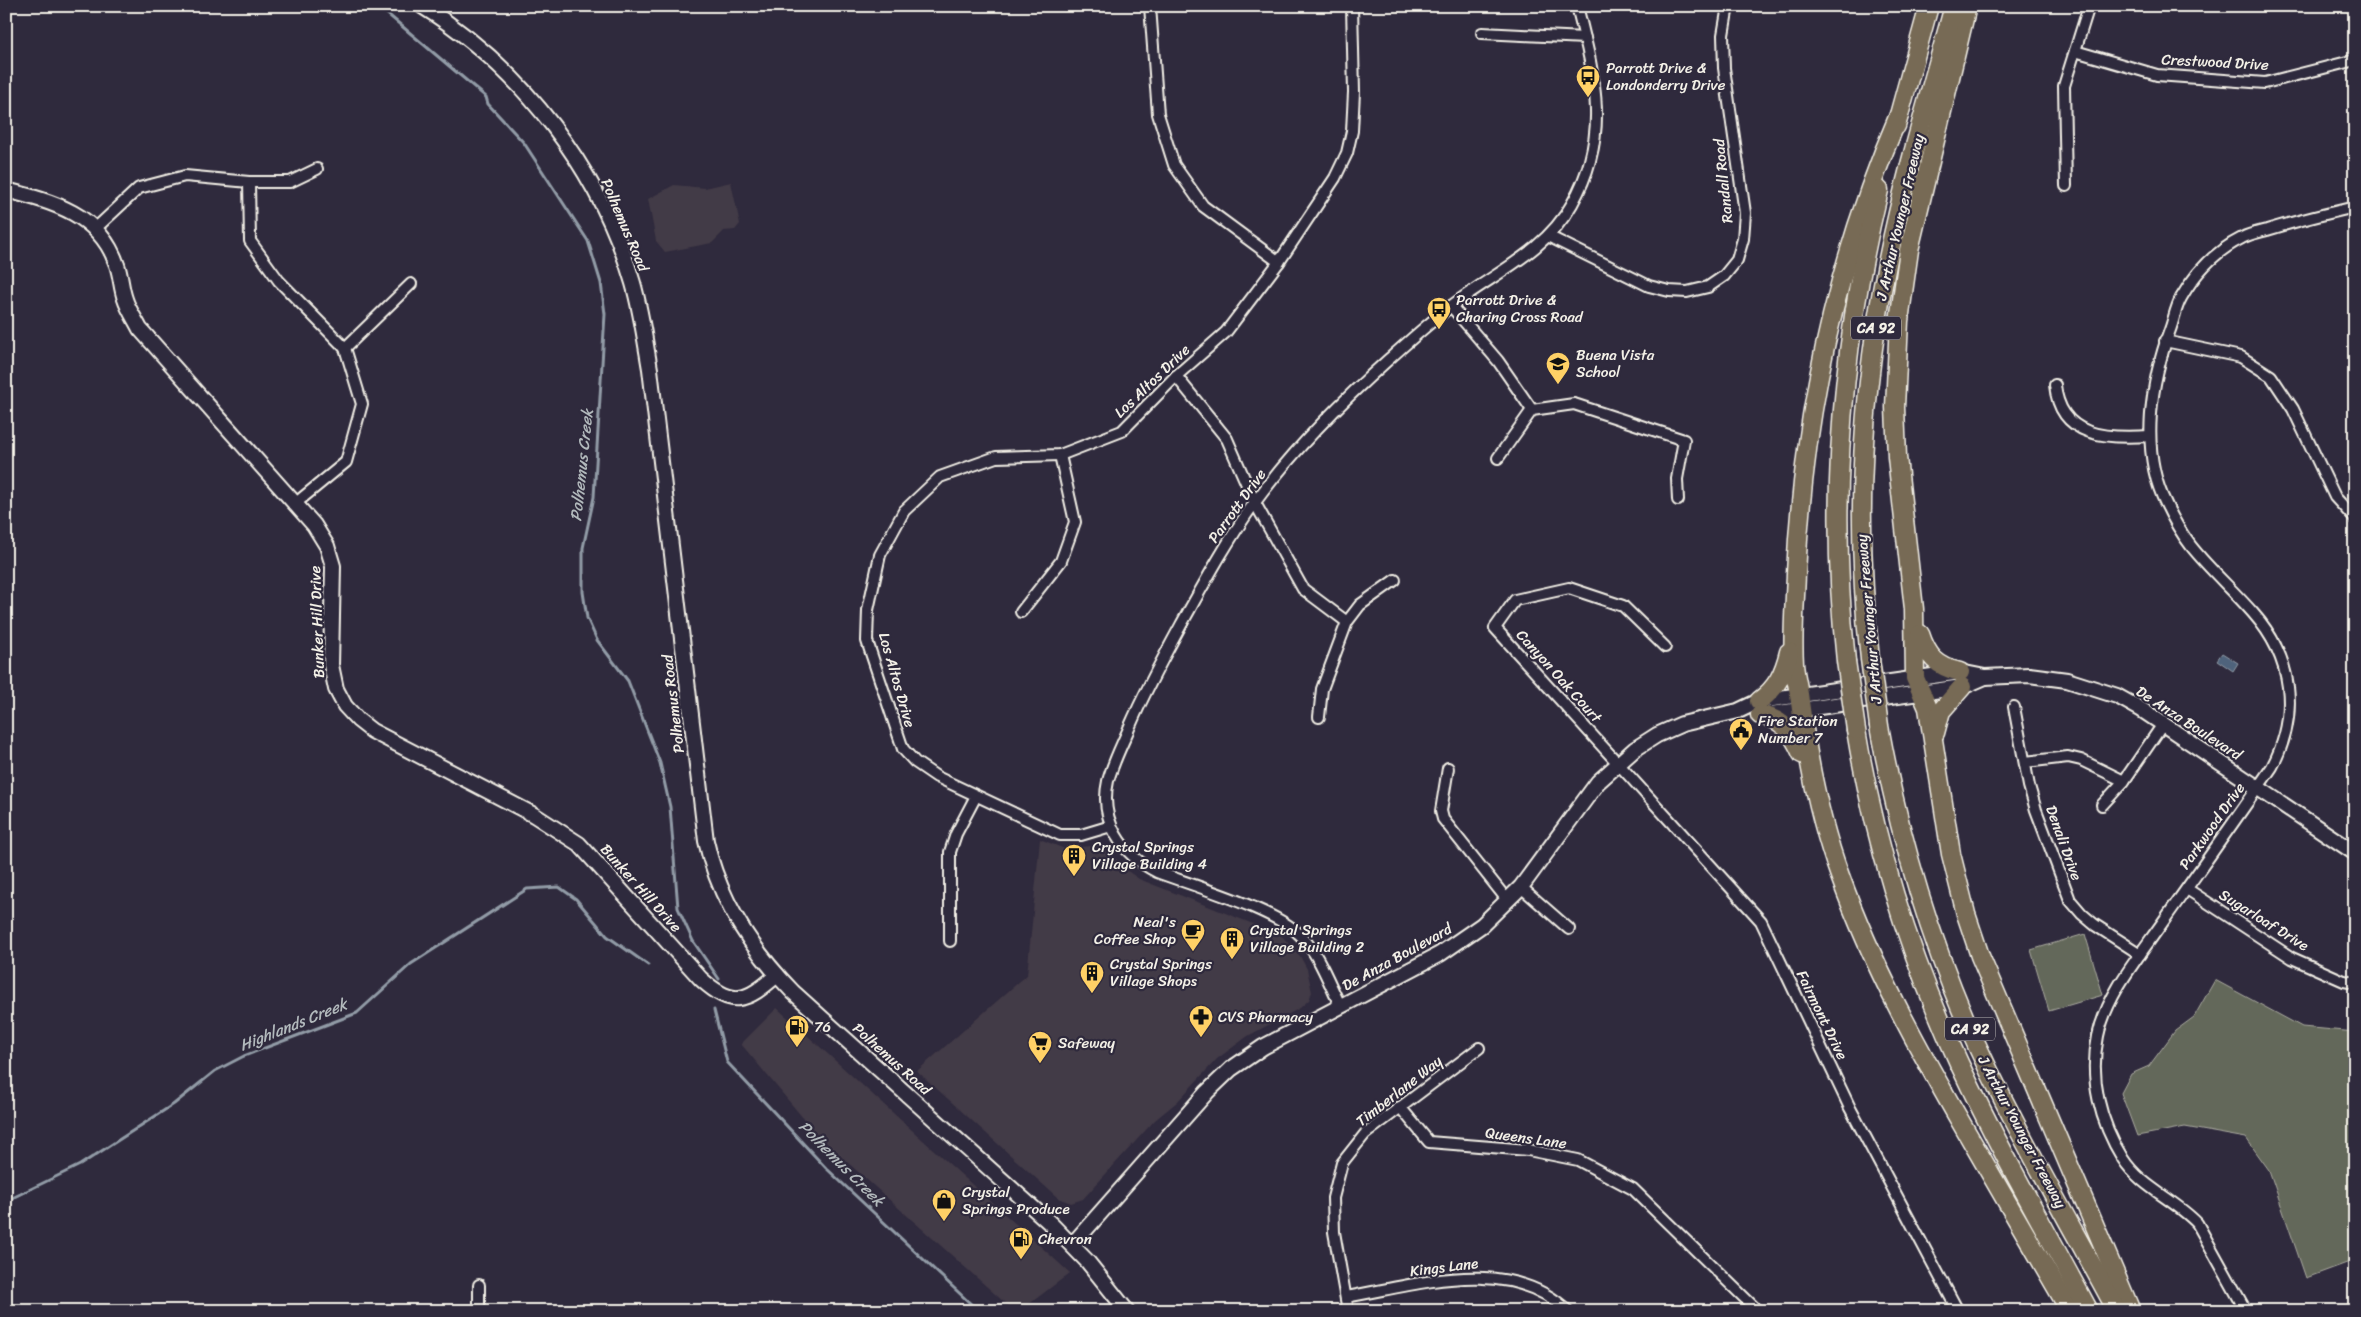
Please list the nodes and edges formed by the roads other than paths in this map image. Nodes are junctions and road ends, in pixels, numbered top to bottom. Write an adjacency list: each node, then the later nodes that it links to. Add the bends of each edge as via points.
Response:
1 (422, 6): 67 (street, Polhemus Road, via 484,52 541,111 591,184 623,256 638,302 650,369 710,860 735,918)
2 (1150, 6): 22 (street, via 1158,114 1174,165 1203,206)
3 (1352, 6): 22 (street, Los Altos Drive, via 1354,92 1347,153)
4 (1577, 6): 11 (street, Parrott Drive)
5 (1728, 6): 21 (street, Randall Road, via 1723,35 1724,68 1745,212 1737,260 1724,276 1708,287 1687,292 1669,291 1649,286)
6 (1929, 6): 14 (highway, J Arthur Younger Freeway / CA 92)
7 (1954, 6): 83 (highway, J Arthur Younger Freeway / CA 92, bridge, via 1893,233 1872,355 1862,502 1863,575 1870,659 1890,784 1908,856 1955,995 1999,1092)
8 (1968, 6): 38 (highway, via 1916,216 1905,268 1899,321 1895,373 1896,441)
9 (2089, 6): 12 (street)
10 (1482, 33): 11 (street)
11 (1585, 38): 21 (street, Parrott Drive, via 1596,82 1595,144 1586,175 1571,206)
12 (2075, 51): 13 (street, Crestwood Drive, via 2157,75 2265,82); 17 (street, via 2064,86)
13 (2355, 60)
14 (1899, 115): 41 (highway, via 1863,204 1823,350 1803,482); 82 (highway, J Arthur Younger Freeway / CA 92, bridge, via 1863,258 1842,406 1838,538 1846,661 1856,730 1887,868 1929,994 1980,1107)
15 (317, 169): 16 (street, via 290,182)
16 (249, 182): 20 (street, via 185,176 139,188); 26 (street, via 250,241 279,281)
17 (2066, 186)
18 (6, 190): 20 (street, Bunker Hill Drive, via 47,200 72,211)
19 (2355, 207): 25 (street, Parkwood Drive, via 2298,220 2242,238 2208,261 2180,300)
20 (96, 228): 34 (street, Bunker Hill Drive, via 117,264 125,299 140,330)
21 (1548, 236): 24 (street, Parrott Drive, via 1514,264)
22 (1279, 262): 27 (street, Los Altos Drive, via 1226,332)
23 (411, 284): 26 (street)
24 (1451, 306): 29 (street, via 1498,362); 35 (street, Parrott Drive, via 1387,360 1321,425)
25 (2165, 341): 30 (street, Parkwood Drive, via 2153,394); 36 (street, via 2241,357 2270,376 2294,409 2336,496)
26 (345, 348): 34 (street, via 362,404 346,462)
27 (1176, 376): 31 (street, Los Altos Drive, via 1122,431); 35 (street, via 1227,440)
28 (2055, 385): 30 (street, via 2059,406 2067,419 2080,429 2110,437)
29 (1532, 410): 32 (street); 33 (street, via 1574,404 1684,440 1677,479)
30 (2150, 436): 56 (street, Parkwood Drive, via 2165,501 2178,527 2191,546 2263,625 2277,647 2284,668 2290,710 2287,730 2281,750)
31 (1060, 456): 39 (street, via 1075,522 1061,561); 57 (street, Los Altos Drive, via 996,457 940,477 904,511 880,555 868,610 867,641 902,749 937,777)
32 (1498, 458)
33 (1678, 500)
34 (296, 503): 67 (street, Bunker Hill Drive, via 327,546 333,566 332,665 336,689 358,720 392,742 534,815 579,844 716,993 744,998 762,989)
35 (1255, 503): 40 (street, via 1303,589); 59 (street, Parrott Drive, via 1218,557 1145,690 1108,780 1106,802)
36 (2355, 519)
37 (1395, 580): 40 (street, via 1360,605)
38 (1914, 609): 43 (highway, via 1930,657); 44 (highway)
39 (1021, 612)
40 (1347, 622): 48 (street, via 1322,689)
41 (1794, 632): 45 (highway, via 1794,663); 47 (highway, via 1781,678)
42 (1665, 647): 52 (street, Canyon Oak Court, via 1623,606 1569,588 1515,600 1495,628)
43 (1961, 680): 44 (street, De Anza Boulevard); 49 (street, De Anza Boulevard, via 2042,676 2078,683 2117,696); 50 (highway, via 1939,715)
44 (1919, 685): 45 (street, De Anza Boulevard); 50 (highway, via 1928,708)
45 (1800, 702): 47 (street, De Anza Boulevard); 55 (highway)
46 (2014, 707): 51 (street, Denali Drive)
47 (1759, 708): 52 (street, De Anza Boulevard, via 1696,719 1669,729); 55 (highway, via 1788,728 1798,744)
48 (1319, 717)
49 (2163, 724): 54 (street); 56 (street, De Anza Boulevard)
50 (1934, 751): 84 (highway, via 1952,854 1980,956)
51 (2024, 762): 54 (street, via 2068,757); 66 (street, Denali Drive, via 2036,810 2070,900 2082,914)
52 (1617, 763): 61 (street, De Anza Boulevard, via 1590,792); 80 (street, Fairmont Drive, via 1760,921 1850,1108)
53 (1448, 768): 63 (street, via 1442,819)
54 (2124, 781): 58 (street)
55 (1812, 782): 81 (highway, via 1840,876 1892,999)
56 (2258, 787): 60 (street, De Anza Boulevard); 62 (street, Parkwood Drive)
57 (976, 796): 59 (street, Los Altos Drive, via 1060,835 1081,835); 65 (street, via 950,852)
58 (2102, 805)
59 (1111, 826): 69 (street, Parrott Drive, via 1128,852 1146,867 1270,915 1292,927 1310,946)
60 (2355, 853)
61 (1521, 887): 63 (street, De Anza Boulevard); 64 (street)
62 (2186, 889): 66 (street, Parkwood Drive); 68 (street, Sugarloaf Drive, via 2292,958)
63 (1508, 901): 69 (street, De Anza Boulevard, via 1453,946)
64 (1569, 928)
65 (950, 941)
66 (2140, 954): 85 (street, Parkwood Drive, via 2107,1010 2098,1036 2095,1077 2101,1113 2110,1137 2133,1172 2197,1223)
67 (777, 975): 72 (street, Polhemus Road)
68 (2355, 983)
69 (1341, 1007): 72 (street, De Anza Boulevard, via 1263,1047 1218,1081)
70 (1479, 1048): 71 (street, Timberlane Way)
71 (1400, 1108): 74 (street, Timberlane Way, via 1364,1134 1342,1163 1333,1198 1334,1232); 79 (street, Queens Lane, via 1430,1142 1528,1150 1578,1160 1633,1189)
72 (1072, 1244): 77 (street, Polhemus Road)
73 (479, 1285): 76 (street)
74 (1346, 1298): 75 (street, Kings Lane, via 1457,1278 1495,1277 1538,1290); 78 (street, Timberlane Way)
75 (1564, 1309)
76 (479, 1311)
77 (1127, 1311)
78 (1348, 1311)
79 (1758, 1311)
80 (1958, 1311)
81 (2070, 1311)
82 (2090, 1311)
83 (2117, 1311)
84 (2131, 1311)
85 (2246, 1311)

